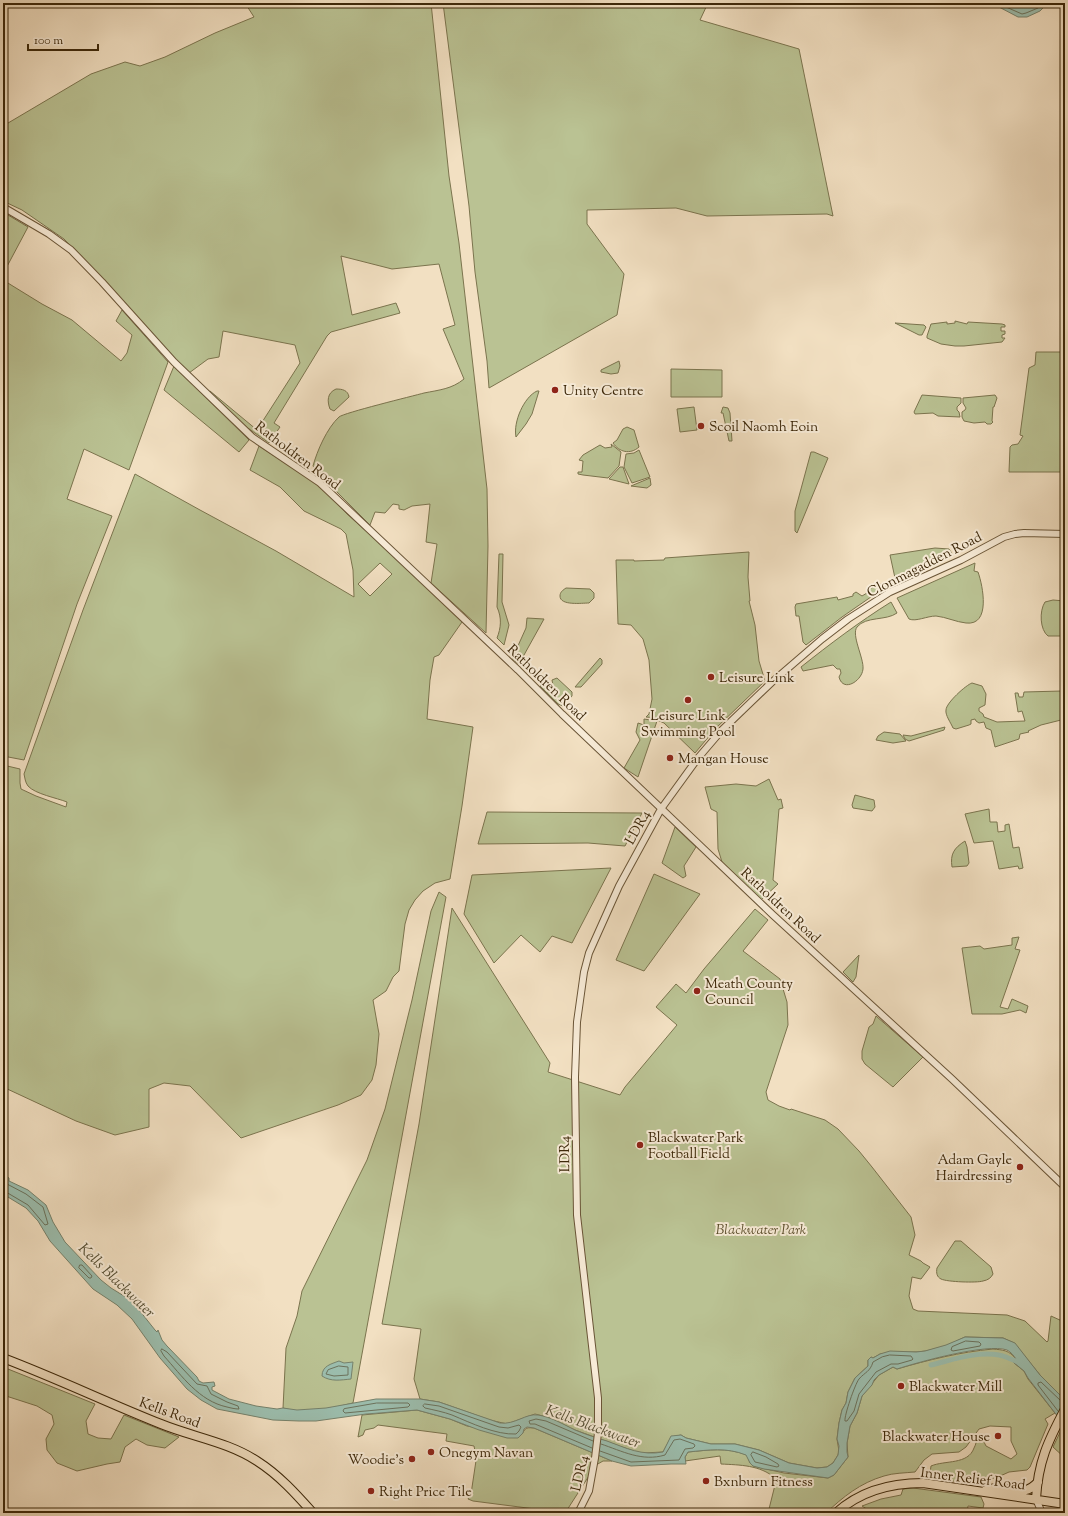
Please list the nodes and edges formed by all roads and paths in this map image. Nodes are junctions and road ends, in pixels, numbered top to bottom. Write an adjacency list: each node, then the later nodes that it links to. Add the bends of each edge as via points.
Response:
1 (3, 207): 3 (street, Ratholdren Road, via 71,250 174,362 252,437 320,483)
2 (1065, 534): 3 (street, Clonmagadden Road, via 1019,534 1004,537 872,603 822,638 722,730)
3 (661, 808): 4 (street, Ratholdren Road, via 772,915); 12 (street, LDR4, via 619,886 589,952 577,1022 577,1215 598,1396 595,1458 589,1491)
4 (1065, 1187)
5 (3, 1358): 11 (main road, Kells Road, via 162,1425 210,1440 246,1455 280,1478)
6 (1065, 1408): 7 (main road, via 1042,1459)
7 (1038, 1482): 8 (main road, via 1024,1492 999,1488); 9 (main road)
8 (976, 1491): 9 (main road, Inner Relief Road); 13 (main road, Inner Relief Road, via 923,1483 904,1483 885,1486 867,1493)
9 (1036, 1499): 10 (main road, Inner Relief Road); 14 (street)
10 (1065, 1504)
11 (313, 1513)
12 (578, 1513)
13 (836, 1513)
14 (1042, 1513)

